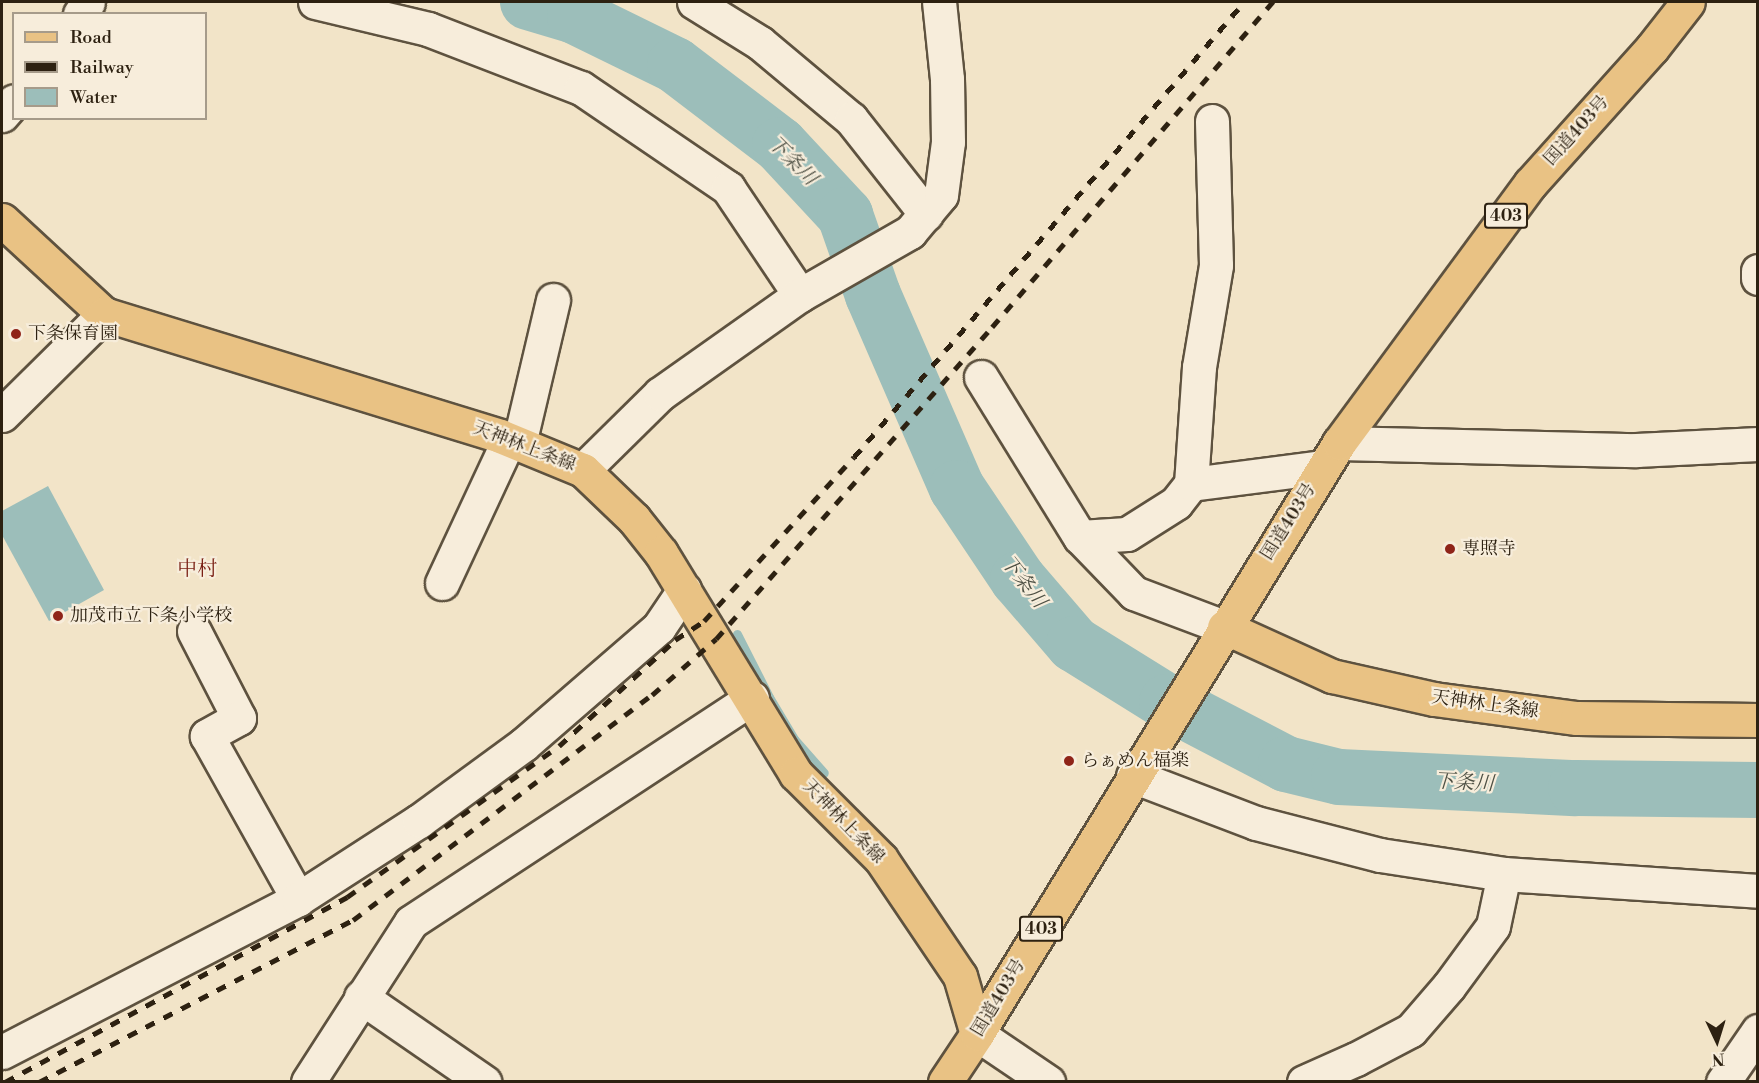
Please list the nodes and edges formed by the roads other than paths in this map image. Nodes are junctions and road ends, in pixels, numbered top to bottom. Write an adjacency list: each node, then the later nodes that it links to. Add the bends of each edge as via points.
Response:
1 (315, 2): 12 (street, via 428,29 581,88 728,188)
2 (694, 2): 9 (street, via 760,42 851,119)
3 (939, 2): 9 (street, via 947,79 948,142 941,195)
4 (1688, 2): 19 (main road, 国道403号 / 403, via 1530,184)
5 (12, 103): 6 (street)
6 (2, 115)
7 (1212, 121): 21 (street, via 1216,265 1199,367)
8 (2, 220): 14 (main road, 天神林上条線)
9 (918, 223): 12 (street)
10 (1758, 271): 11 (street)
11 (1758, 278)
12 (800, 295): 20 (street, via 660,394)
13 (553, 300): 17 (street)
14 (104, 314): 16 (street); 17 (main road, 天神林上条線)
15 (981, 377): 22 (street)
16 (2, 415)
17 (514, 441): 20 (main road, 天神林上条線); 23 (street)
18 (1758, 444): 19 (street)
19 (1331, 455): 21 (street); 25 (main road, 国道403号 / 403)
20 (583, 470): 24 (main road, 天神林上条線, via 634,519)
21 (1191, 484): 22 (street, via 1176,503 1127,534)
22 (1080, 537): 25 (street, via 1134,593)
23 (442, 583)
24 (684, 590): 27 (main road, 天神林上条線); 32 (street, via 659,627 523,745 420,821)
25 (1224, 627): 28 (main road, 天神林上条線, via 1332,676 1434,699 1577,718); 29 (main road, 国道403号 / 403)
26 (194, 631): 32 (street, via 239,718 207,736)
27 (752, 698): 33 (street, via 411,922); 35 (main road, 天神林上条線, via 796,774 881,860 954,967)
28 (1758, 720)
29 (1133, 776): 30 (street, via 1256,823 1380,855); 35 (main road, 国道403号 / 403)
30 (1504, 874): 31 (street); 41 (street, via 1493,926 1411,1030)
31 (1758, 891)
32 (298, 899): 36 (street)
33 (361, 997): 37 (street); 38 (street)
34 (1758, 1030): 42 (street)
35 (978, 1034): 39 (main road, 国道403号 / 403); 40 (street)
36 (2, 1052)
37 (308, 1082)
38 (484, 1082)
39 (945, 1082)
40 (1048, 1082)
41 (1304, 1082)
42 (1723, 1082)

